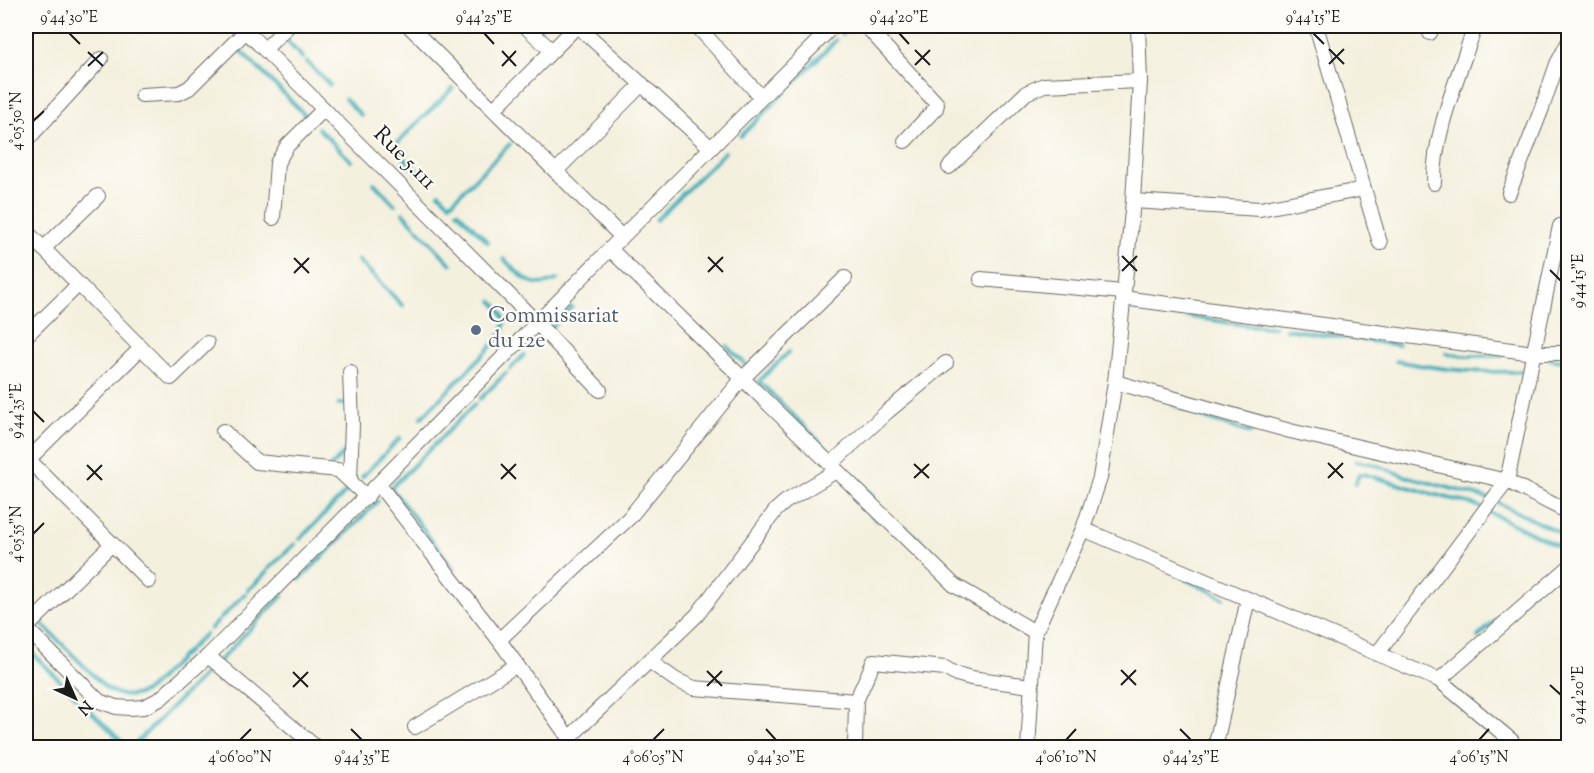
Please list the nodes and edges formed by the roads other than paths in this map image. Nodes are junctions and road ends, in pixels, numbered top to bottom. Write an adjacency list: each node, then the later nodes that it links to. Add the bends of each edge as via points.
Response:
1 (288, 26): 13 (street)
2 (409, 26): 21 (street)
3 (525, 26): 14 (street)
4 (578, 26): 14 (street); 17 (street)
5 (697, 26): 19 (street)
6 (833, 26): 19 (street)
7 (866, 26): 23 (street, via 937,104)
8 (1138, 26): 16 (street)
9 (1316, 26): 28 (street)
10 (1475, 26): 27 (street, via 1439,142)
11 (243, 28): 13 (street, Rue 5.111); 18 (street, via 189,88 179,93)
12 (1569, 43): 29 (street, via 1557,64)
13 (265, 49): 20 (street, Rue 5.111)
14 (552, 51): 21 (street)
15 (101, 59): 22 (street)
16 (1140, 81): 25 (street, via 1035,88); 31 (street)
17 (642, 84): 24 (street); 26 (street)
18 (142, 95)
19 (761, 97): 24 (street)
20 (324, 109): 32 (street, via 287,146 277,163); 43 (street, Rue 5.111)
21 (494, 109): 26 (street)
22 (26, 141)
23 (905, 141)
24 (711, 147): 35 (street)
25 (950, 167)
26 (556, 171): 35 (street)
27 (1434, 183)
28 (1364, 189): 31 (street, via 1260,209); 36 (street)
29 (1509, 193)
30 (98, 196): 37 (street)
31 (1133, 201): 42 (street)
32 (273, 218)
33 (1560, 226): 48 (street)
34 (26, 231): 37 (street)
35 (622, 237): 38 (street)
36 (1380, 243)
37 (43, 249): 41 (street)
38 (610, 249): 43 (street); 51 (street)
39 (845, 278): 51 (street)
40 (981, 279): 42 (street)
41 (78, 285): 44 (street); 46 (street)
42 (1123, 295): 48 (street); 52 (street)
43 (537, 323): 53 (street, Rue 5.111); 59 (street)
44 (26, 336)
45 (207, 342): 46 (street, via 171,378)
46 (141, 348): 55 (street)
47 (1569, 352): 48 (street)
48 (1534, 353): 58 (street)
49 (946, 363): 56 (street, via 887,412)
50 (350, 372): 57 (street)
51 (742, 379): 56 (street); 69 (street, via 629,518)
52 (1115, 382): 58 (street, via 1290,430); 62 (street, via 1100,478)
53 (600, 390)
54 (223, 431): 57 (street, via 257,462 333,469)
55 (27, 458): 63 (street)
56 (833, 467): 68 (street, via 954,585); 72 (street, via 776,510 706,603)
57 (350, 480): 60 (street)
58 (1507, 481): 61 (street); 70 (street)
59 (380, 484): 60 (street); 69 (street)
60 (367, 497): 71 (street)
61 (1569, 512)
62 (1083, 529): 66 (street); 68 (street)
63 (112, 544): 65 (street); 67 (street)
64 (1569, 568): 74 (street)
65 (149, 581)
66 (1248, 599): 70 (street); 82 (street)
67 (26, 628): 71 (street, via 99,701 116,707 144,706 168,693)
68 (1035, 632): 75 (street)
69 (499, 640): 73 (street)
70 (1377, 654): 74 (street)
71 (208, 656): 79 (street)
72 (650, 661): 76 (street, via 694,688); 78 (street)
73 (517, 665): 77 (street); 78 (street)
74 (1439, 680): 83 (street, via 1512,741)
75 (1031, 686): 76 (street, via 971,678 945,668 876,661); 81 (street)
76 (856, 701): 80 (street)
77 (415, 727)
78 (573, 742)
79 (315, 747)
80 (855, 747)
81 (1028, 747)
82 (1215, 747)
83 (1514, 747)

